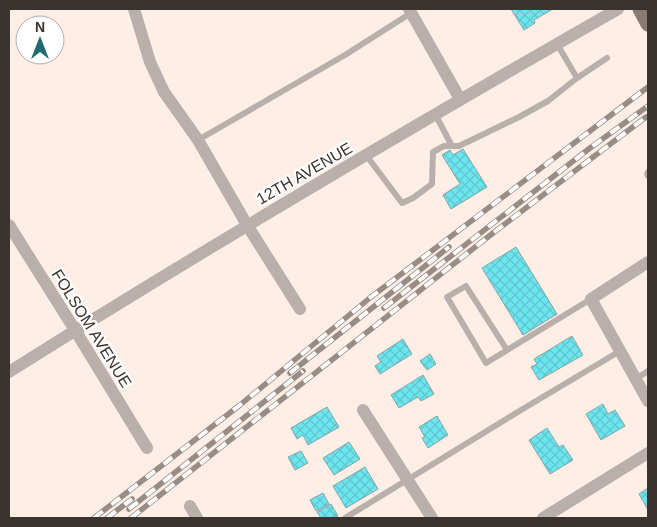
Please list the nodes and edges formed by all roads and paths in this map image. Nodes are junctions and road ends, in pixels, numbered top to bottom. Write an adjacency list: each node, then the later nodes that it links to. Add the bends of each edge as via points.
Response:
1 (134, 9): 9 (street, via 150,62 164,92)
2 (618, 9): 4 (street, 12TH AVENUE)
3 (410, 10): 7 (street); 9 (lane, via 336,60)
4 (557, 44): 6 (lane); 7 (street, 12TH AVENUE)
5 (607, 58): 6 (lane)
6 (576, 78): 10 (lane, via 548,101 459,146)
7 (460, 99): 8 (street, 12TH AVENUE)
8 (435, 114): 10 (lane); 11 (street, 12TH AVENUE)
9 (198, 140): 13 (street)
10 (452, 146): 11 (lane, via 433,152 432,184 402,203)
11 (366, 155): 13 (street, 12TH AVENUE)
12 (9, 225): 17 (street, FOLSOM AVENUE)
13 (247, 225): 16 (street); 17 (street, 12TH AVENUE)
14 (648, 262): 15 (street)
15 (591, 299): 18 (lane); 19 (street)
16 (300, 309)
17 (75, 330): 20 (street, 12TH AVENUE); 25 (street, FOLSOM AVENUE)
18 (507, 350): 18 (lane, via 486,363 447,297 466,286)
19 (620, 351): 22 (street); 27 (lane)
20 (9, 372)
21 (648, 372): 22 (lane)
22 (636, 379): 23 (street)
23 (648, 401)
24 (364, 410): 27 (street)
25 (147, 448)
26 (648, 453): 32 (street)
27 (407, 479): 30 (lane); 31 (street)
28 (190, 506): 29 (street)
29 (197, 518)
30 (345, 518)
31 (432, 518)
32 (543, 518)

